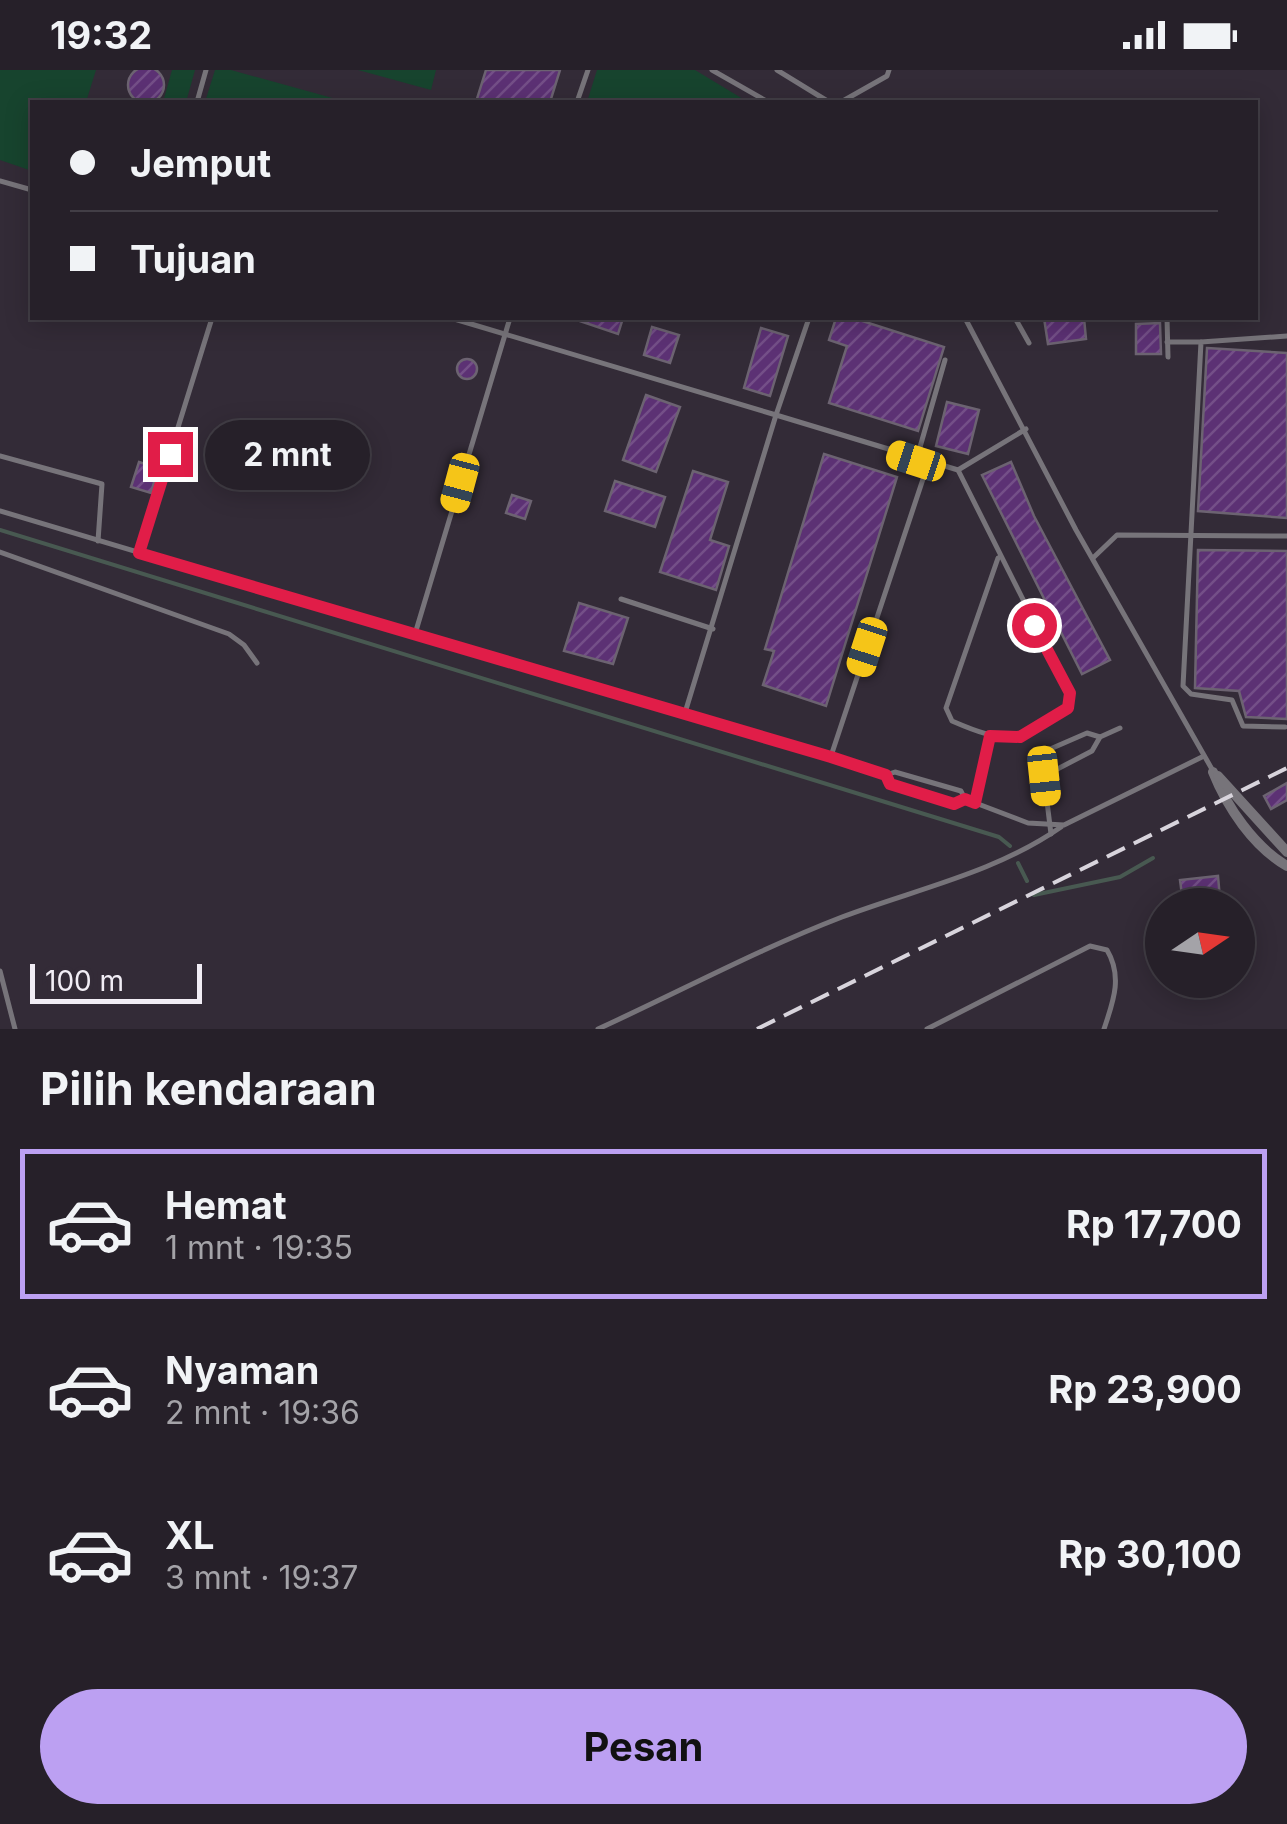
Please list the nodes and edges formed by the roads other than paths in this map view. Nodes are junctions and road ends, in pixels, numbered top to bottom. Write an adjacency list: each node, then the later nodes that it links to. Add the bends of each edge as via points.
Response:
1 (206, 70): 6 (lane)
2 (588, 70): 7 (lane)
3 (712, 70): 8 (lane)
4 (888, 70): 10 (lane)
5 (781, 71): 9 (lane)
6 (198, 100)
7 (578, 100)
8 (764, 100)
9 (826, 100)
10 (845, 100)
11 (0, 181): 12 (lane)
12 (30, 189)
13 (211, 320): 38 (lane)
14 (458, 320): 20 (lane)
15 (509, 320): 20 (lane)
16 (808, 320): 27 (lane)
17 (966, 320): 28 (lane)
18 (1016, 320): 24 (lane)
19 (1167, 320): 22 (lane)
20 (505, 334): 27 (lane); 43 (lane)
21 (1287, 336): 23 (lane)
22 (1167, 342): 23 (lane); 25 (lane)
23 (1197, 342): 34 (lane)
24 (1029, 343)
25 (1168, 357)
26 (944, 360): 30 (lane)
27 (776, 415): 30 (lane); 42 (lane)
28 (1026, 429): 32 (lane); 40 (lane)
29 (0, 456): 36 (lane, via 102,484)
30 (916, 461): 31 (lane)
31 (928, 464): 32 (lane); 51 (lane)
32 (958, 470): 39 (lane)
33 (0, 511): 36 (lane)
34 (1184, 536): 35 (lane); 40 (lane, via 1117,535); 47 (lane, via 1184,690 1232,700 1242,726)
35 (1287, 536)
36 (98, 541): 38 (lane)
37 (0, 552): 44 (lane, via 230,634)
38 (139, 553): 43 (lane)
39 (998, 558): 48 (lane, via 946,708 952,721); 48 (lane, via 1070,702 1020,737)
40 (1093, 558): 50 (lane)
41 (621, 599): 42 (lane)
42 (713, 629): 45 (lane)
43 (415, 634): 45 (lane)
44 (256, 663)
45 (684, 716): 51 (lane)
46 (1120, 728): 49 (lane)
47 (1284, 728)
48 (990, 736): 56 (lane)
49 (1100, 737): 54 (lane, via 1092,751); 54 (lane, via 1087,733 1043,751)
50 (1204, 756): 52 (lane); 58 (lane)
51 (831, 757): 53 (lane)
52 (1213, 772): 60 (street); 61 (street, via 1224,800)
53 (886, 775): 55 (lane, via 961,792); 55 (lane, via 890,784 954,804)
54 (1044, 776): 57 (lane)
55 (965, 799): 56 (lane)
56 (975, 803): 57 (lane)
57 (1050, 824): 58 (lane); 59 (lane)
58 (1064, 825): 59 (lane)
59 (1051, 834): 64 (lane, via 967,875 844,916)
60 (1287, 852)
61 (1287, 866)
62 (0, 970): 63 (lane)
63 (15, 1029)
64 (598, 1029)
65 (927, 1029): 66 (lane, via 1090,946 1107,950 1116,972)
66 (1104, 1029)

